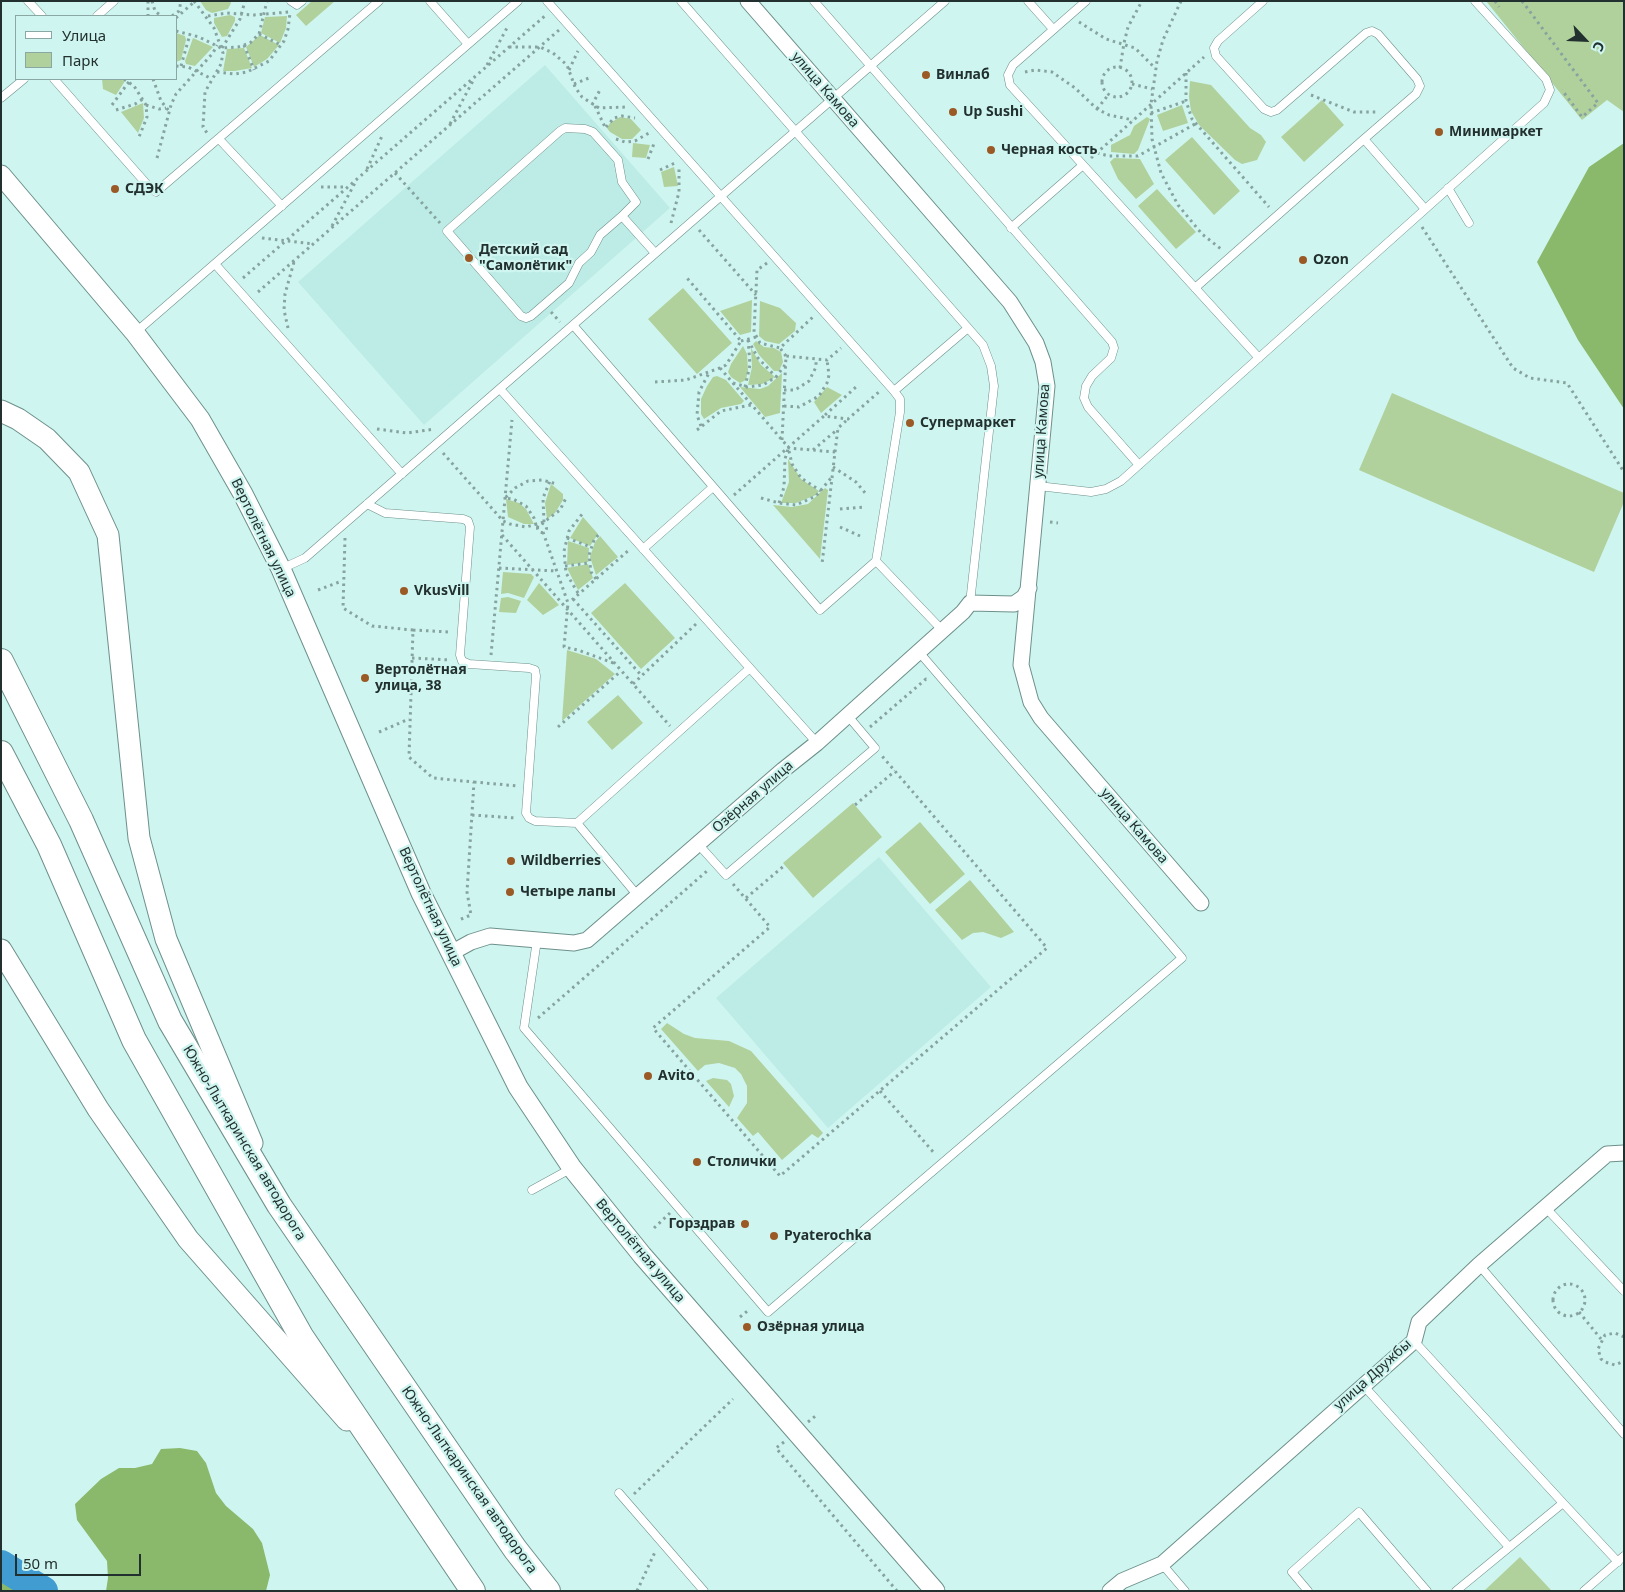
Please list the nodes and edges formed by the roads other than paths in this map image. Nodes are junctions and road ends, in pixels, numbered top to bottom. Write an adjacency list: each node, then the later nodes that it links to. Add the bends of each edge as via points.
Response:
1 (28, 1): 17 (lane)
2 (114, 1): 18 (lane)
3 (291, 1): 4 (lane, via 297,5)
4 (302, 1)
5 (379, 1): 28 (lane)
6 (430, 1): 20 (lane)
7 (518, 1): 20 (lane)
8 (547, 1): 32 (lane)
9 (681, 1): 26 (lane)
10 (748, 1): 25 (street, улица Камова)
11 (814, 1): 21 (lane)
12 (945, 1): 21 (lane)
13 (1028, 1): 19 (lane)
14 (1086, 1): 19 (lane)
15 (1263, 1): 27 (lane, via 1214,48 1216,56 1264,109 1277,110 1372,31 1417,79 1420,86 1416,94)
16 (1475, 1): 31 (lane, via 1546,79 1550,90 1544,103)
17 (41, 15)
18 (98, 15)
19 (1053, 29): 29 (lane, via 1012,65 1008,75 1010,85)
20 (468, 44): 33 (lane)
21 (871, 67): 25 (lane); 37 (lane)
22 (23, 80): 24 (lane)
23 (55, 80): 28 (lane, via 156,192)
24 (1, 98)
25 (834, 100): 26 (lane); 50 (street, улица Камова, via 1010,302 1036,343 1047,386)
26 (795, 132): 32 (lane); 42 (lane)
27 (1364, 139): 34 (lane); 40 (lane)
28 (217, 142): 33 (lane)
29 (1083, 165): 37 (lane); 40 (lane)
30 (1, 175): 43 (street, Вертолётная улица)
31 (1448, 188): 34 (lane); 36 (lane)
32 (721, 197): 38 (lane); 46 (lane)
33 (282, 206): 39 (lane)
34 (1425, 209): 44 (lane)
35 (622, 216): 35 (lane, via 636,202 622,182 618,160 590,130 565,128 447,231 526,318 569,283 600,235); 38 (lane)
36 (1469, 223)
37 (1011, 228): 48 (lane, via 1112,342 1111,358 1092,376 1084,398 1088,407)
38 (656, 253): 41 (lane)
39 (214, 264): 43 (lane); 49 (lane)
40 (1195, 288): 44 (lane)
41 (573, 325): 45 (lane); 51 (lane)
42 (968, 328): 46 (lane); 57 (lane, via 983,345 992,366 994,386)
43 (135, 333): 55 (street, Вертолётная улица, via 200,419)
44 (1259, 358): 48 (lane)
45 (500, 389): 49 (lane); 53 (lane)
46 (894, 391): 54 (lane, via 900,399 900,412)
47 (1, 411): 75 (main road, via 47,439 79,472 108,535 139,838 166,939)
48 (1139, 465): 50 (lane, via 1106,489 1091,492)
49 (402, 474): 52 (lane)
50 (1038, 486): 56 (street, улица Камова)
51 (713, 487): 53 (lane); 54 (lane, via 820,610)
52 (367, 504): 55 (lane, via 305,558); 65 (lane, via 385,513 468,522 462,661 535,670 526,813 535,821)
53 (640, 546): 61 (lane)
54 (876, 562): 58 (lane)
55 (281, 569): 71 (street, Вертолётная улица, via 417,884)
56 (1030, 587): 57 (street, via 1014,604); 68 (street, улица Камова, via 1021,665 1031,702 1041,718)
57 (970, 603): 58 (street, Озёрная улица)
58 (943, 630): 59 (street, Озёрная улица)
59 (919, 652): 62 (street, Озёрная улица); 69 (lane, via 1182,958 768,1312 524,1028)
60 (1, 661): 75 (main road, Южно-Лыткаринская автодорога, via 81,820 170,1021)
61 (750, 668): 63 (lane); 65 (lane)
62 (848, 716): 63 (street, Озёрная улица); 66 (lane, via 875,748 726,875)
63 (817, 743): 66 (street, Озёрная улица)
64 (1, 753): 82 (main road, via 48,845 134,1040 301,1336)
65 (577, 823): 67 (lane)
66 (698, 844): 67 (street, Озёрная улица)
67 (638, 896): 69 (street, Озёрная улица, via 587,940 574,943)
68 (1201, 903)
69 (537, 940): 71 (street, Озёрная улица, via 490,936)
70 (1, 950): 82 (main road, via 98,1109 188,1239)
71 (451, 953): 73 (street, Вертолётная улица, via 518,1087)
72 (1624, 1153): 76 (street, улица Дружбы, via 1607,1154)
73 (572, 1168): 74 (lane); 91 (street, Вертолётная улица, via 642,1255)
74 (532, 1190)
75 (279, 1205): 89 (main road, Южно-Лыткаринская автодорога, via 515,1550)
76 (1545, 1207): 77 (street, улица Дружбы); 78 (lane)
77 (1478, 1265): 79 (street, улица Дружбы, via 1419,1322); 81 (lane)
78 (1624, 1291)
79 (1414, 1340): 80 (street, улица Дружбы); 84 (lane)
80 (1362, 1385): 85 (lane); 87 (street, улица Дружбы)
81 (1624, 1434)
82 (389, 1467): 88 (main road)
83 (619, 1493): 90 (lane)
84 (1563, 1503): 85 (lane); 86 (lane)
85 (1509, 1547): 96 (lane)
86 (1621, 1559): 97 (lane)
87 (1162, 1564): 92 (street, улица Дружбы, via 1122,1581); 93 (lane)
88 (473, 1591)
89 (548, 1591)
90 (704, 1591)
91 (934, 1591)
92 (1110, 1591)
93 (1185, 1591)
94 (1308, 1591): 95 (lane, via 1292,1572 1360,1512)
95 (1427, 1591)
96 (1456, 1591)
97 (1584, 1591)

